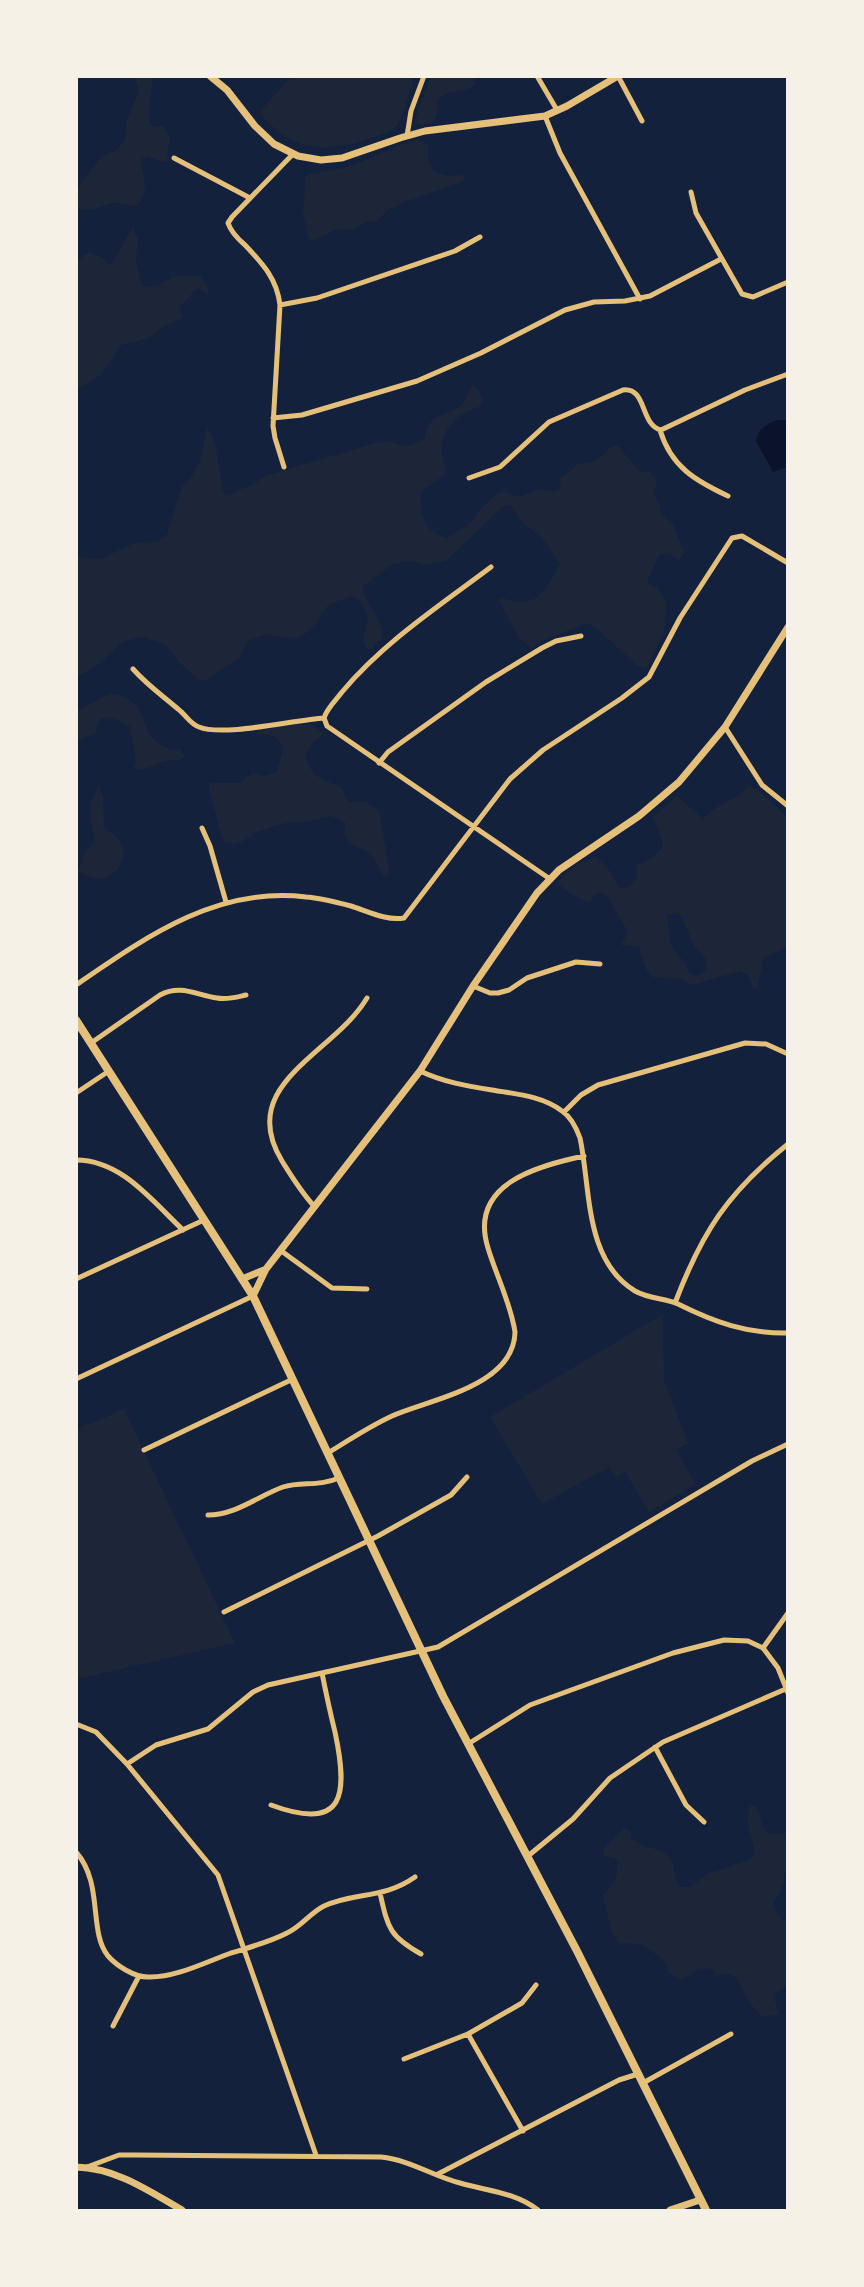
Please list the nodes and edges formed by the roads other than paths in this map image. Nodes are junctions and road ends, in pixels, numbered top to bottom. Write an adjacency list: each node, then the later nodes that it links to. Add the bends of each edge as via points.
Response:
1 (210, 76): 9 (street, via 227,90 262,133)
2 (424, 76): 8 (street)
3 (537, 76): 5 (street)
4 (618, 76): 5 (street); 7 (street)
5 (557, 110): 6 (street)
6 (545, 116): 8 (street); 16 (street, via 560,153)
7 (642, 121)
8 (406, 136): 9 (street, via 334,160)
9 (293, 154): 12 (street)
10 (174, 158): 12 (street)
11 (691, 192): 14 (street, via 694,210)
12 (250, 198): 17 (street, via 228,225 272,276)
13 (480, 237): 17 (street, via 455,251 308,300)
14 (721, 259): 15 (street, via 746,297 755,297); 16 (street, via 666,290)
15 (788, 282)
16 (640, 299): 19 (street, via 573,307 423,379 302,415)
17 (280, 305): 19 (street)
18 (788, 374): 20 (street)
19 (273, 418): 21 (street)
20 (660, 430): 22 (street, via 649,422 636,393 625,390 550,421 500,467); 23 (street, via 687,474)
21 (284, 467)
22 (469, 478)
23 (728, 496)
24 (788, 563): 33 (street, via 736,536 680,618 650,677 529,762 497,793)
25 (491, 567): 29 (street, via 383,650 353,679)
26 (788, 627): 30 (street)
27 (581, 636): 31 (street, via 545,646 493,677 388,752)
28 (133, 669): 29 (street, via 156,693 206,730)
29 (324, 718): 31 (street, via 327,726)
30 (725, 727): 32 (street, via 762,785); 35 (street, via 657,803)
31 (379, 763): 33 (street)
32 (788, 806)
33 (472, 827): 35 (street); 36 (street, via 404,917 389,918 306,897 259,896)
34 (202, 828): 36 (street)
35 (550, 879): 39 (street)
36 (226, 902): 38 (street, via 163,928)
37 (600, 964): 39 (street, via 576,962 527,978 498,993)
38 (76, 985)
39 (473, 986): 46 (street)
40 (246, 995): 43 (street, via 217,998 173,989)
41 (367, 998): 52 (street, via 342,1028 281,1086 270,1109 268,1128 273,1146)
42 (76, 1020): 43 (main road)
43 (91, 1043): 45 (main road)
44 (787, 1051): 48 (street, via 760,1043 733,1046 598,1085)
45 (109, 1071): 47 (street); 53 (main road)
46 (420, 1071): 48 (street, via 458,1084 535,1098); 52 (street)
47 (76, 1093)
48 (564, 1112): 50 (street, via 576,1128)
49 (788, 1144): 61 (street, via 753,1173 717,1216 700,1244)
50 (584, 1156): 61 (street, via 595,1231 606,1261 636,1292); 67 (street, via 514,1178 498,1192 487,1210 485,1239 514,1328 513,1348 504,1361 468,1389 393,1416)
51 (76, 1160): 54 (street, via 97,1162 114,1170 140,1188)
52 (314, 1206): 55 (street)
53 (204, 1220): 54 (street); 58 (main road)
54 (183, 1230): 57 (street)
55 (280, 1250): 56 (street); 59 (street, via 332,1288)
56 (266, 1269): 58 (street); 60 (street)
57 (76, 1279)
58 (242, 1279): 60 (main road)
59 (367, 1289)
60 (253, 1296): 63 (street); 64 (main road)
61 (675, 1303): 62 (street, via 735,1328)
62 (788, 1333)
63 (76, 1379)
64 (293, 1379): 66 (street); 67 (main road)
65 (788, 1444): 75 (street, via 752,1461 439,1647)
66 (144, 1450)
67 (328, 1453): 68 (main road)
68 (339, 1478): 70 (street, via 285,1487 225,1514); 71 (main road)
69 (467, 1478): 71 (street, via 451,1496)
70 (208, 1515)
71 (369, 1541): 72 (street); 75 (main road)
72 (224, 1612)
73 (788, 1613): 74 (street)
74 (764, 1648): 77 (street); 79 (street, via 736,1639 683,1650 530,1705)
75 (423, 1651): 76 (street); 79 (main road)
76 (322, 1673): 81 (street, via 262,1687 208,1729 156,1745); 82 (street, via 342,1771 340,1795 333,1806 316,1814)
77 (787, 1690): 80 (street)
78 (76, 1724): 81 (street, via 96,1732)
79 (468, 1744): 85 (main road)
80 (655, 1747): 83 (street, via 684,1803); 85 (street, via 610,1779 573,1818)
81 (127, 1764): 88 (street, via 216,1872)
82 (271, 1805)
83 (704, 1821)
84 (76, 1852): 90 (street, via 90,1874 105,1952)
85 (528, 1856): 96 (main road)
86 (415, 1877): 87 (street, via 396,1889)
87 (380, 1893): 88 (street, via 326,1906 287,1934); 89 (street, via 393,1934)
88 (245, 1949): 90 (street, via 166,1975); 99 (street)
89 (421, 1954)
90 (139, 1976): 92 (street)
91 (536, 1985): 93 (street, via 522,2003)
92 (113, 2026)
93 (468, 2034): 95 (street); 98 (street)
94 (731, 2034): 97 (street)
95 (404, 2059)
96 (638, 2074): 97 (main road); 98 (street, via 619,2080)
97 (643, 2083): 103 (main road)
98 (523, 2131): 102 (street)
99 (316, 2155): 101 (street, via 119,2155); 102 (street, via 396,2159)
100 (76, 2167): 101 (street)
101 (86, 2167): 104 (street, via 123,2178)
102 (438, 2174): 105 (street, via 508,2194)
103 (700, 2200): 106 (street); 107 (main road)
104 (182, 2211)
105 (538, 2211)
106 (670, 2211)
107 (706, 2211)

